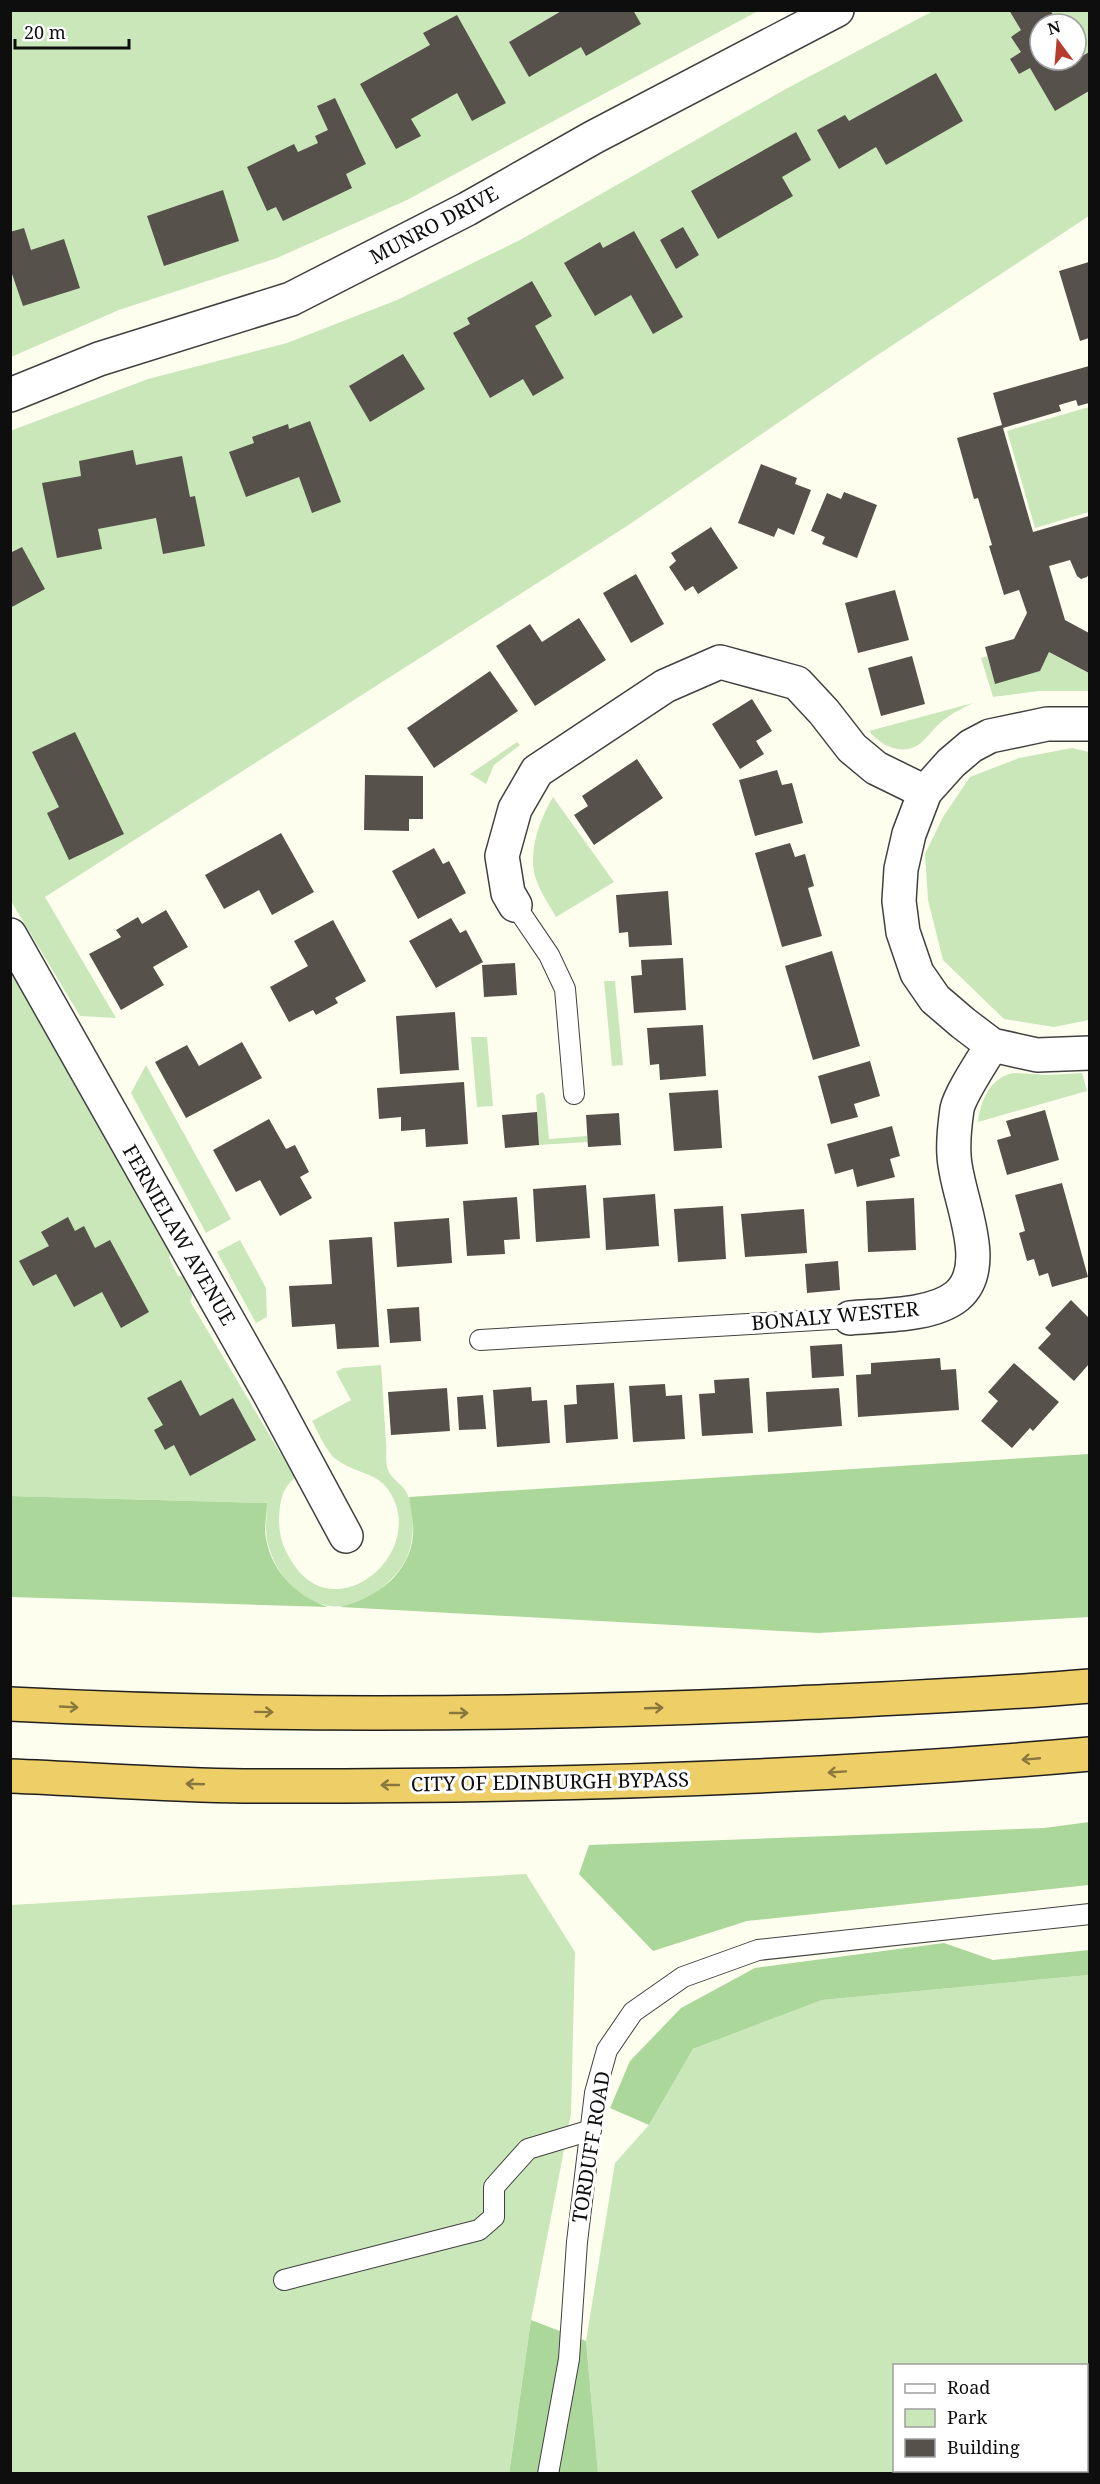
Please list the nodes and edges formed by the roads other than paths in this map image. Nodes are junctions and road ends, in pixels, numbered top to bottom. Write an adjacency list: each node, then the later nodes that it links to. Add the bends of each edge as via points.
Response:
1 (837, 10): 2 (street, MUNRO DRIVE, via 291,299 99,359)
2 (10, 395)
3 (1089, 724): 4 (street, via 1047,724 990,736 951,763)
4 (925, 792): 5 (street, via 876,768 852,748 797,683 720,662 665,686 537,771 515,809 502,856 508,893); 7 (street, via 909,834 902,868 899,901 903,932 917,973 935,999)
5 (515, 905): 9 (lane, via 549,955 565,989)
6 (10, 935): 12 (street, FERNIELAW AVENUE)
7 (992, 1045): 8 (street, via 1037,1055); 10 (street, BONALY WESTER, via 957,1106 954,1155 974,1259 968,1280 957,1295 939,1305 912,1312)
8 (1089, 1053)
9 (574, 1094)
10 (850, 1318): 11 (lane, BONALY WESTER)
11 (480, 1340)
12 (346, 1536)
13 (1089, 1686): 14 (highway, one-way to 13, via 141,1711 537,1713 995,1694)
14 (10, 1704)
15 (1089, 1754): 16 (highway, CITY OF EDINBURGH BYPASS, one-way to 16, via 765,1777 545,1784 241,1786)
16 (10, 1776)
17 (1089, 1914): 18 (lane, TORDUFF ROAD, via 758,1950 683,1977 633,2012 607,2050 595,2093)
18 (591, 2130): 19 (lane, via 528,2149 494,2187 494,2217 479,2230); 20 (lane, TORDUFF ROAD, via 577,2242 569,2359)
19 (284, 2280)
20 (548, 2474)

